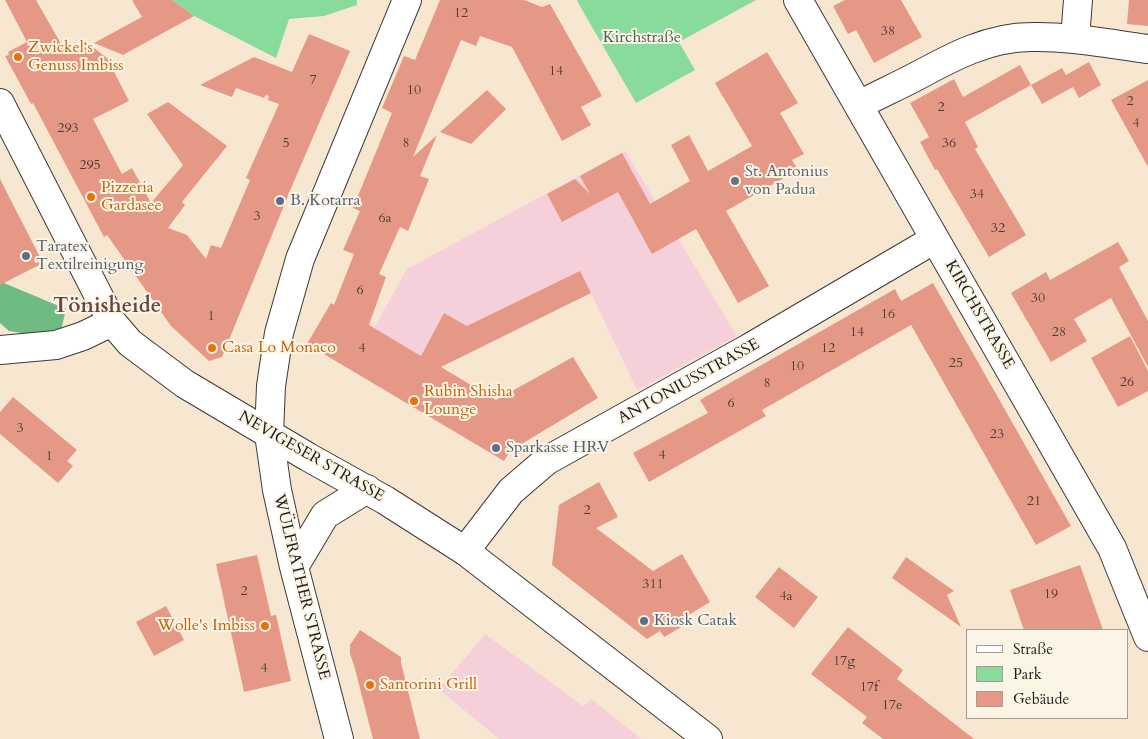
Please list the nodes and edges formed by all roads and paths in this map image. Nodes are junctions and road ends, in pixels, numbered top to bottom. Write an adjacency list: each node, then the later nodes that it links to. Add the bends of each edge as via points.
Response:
1 (407, 0): 11 (main road, WÜLFRATHER STRASSE, via 300,259 278,333)
2 (798, 0): 7 (main road, KIRCHSTRASSE)
3 (1078, 0): 4 (main road)
4 (1075, 40): 5 (main road); 7 (main road, via 1030,37 986,44 951,57)
5 (1148, 49)
6 (0, 103): 9 (main road, NEVIGESER STRASSE)
7 (859, 104): 8 (main road, KIRCHSTRASSE)
8 (935, 239): 13 (main road, ANTONIUSSTRASSE, via 546,461 511,491); 15 (main road, KIRCHSTRASSE, via 1112,548)
9 (112, 322): 10 (main road, via 56,345); 11 (main road, NEVIGESER STRASSE, via 130,343 162,368)
10 (0, 350)
11 (269, 434): 12 (main road, NEVIGESER STRASSE); 14 (main road, WÜLFRATHER STRASSE)
12 (367, 489): 13 (main road, NEVIGESER STRASSE); 14 (main road, via 325,516)
13 (465, 551): 17 (main road, NEVIGESER STRASSE)
14 (294, 567): 16 (main road, WÜLFRATHER STRASSE)
15 (1148, 637)
16 (339, 739)
17 (708, 739)

